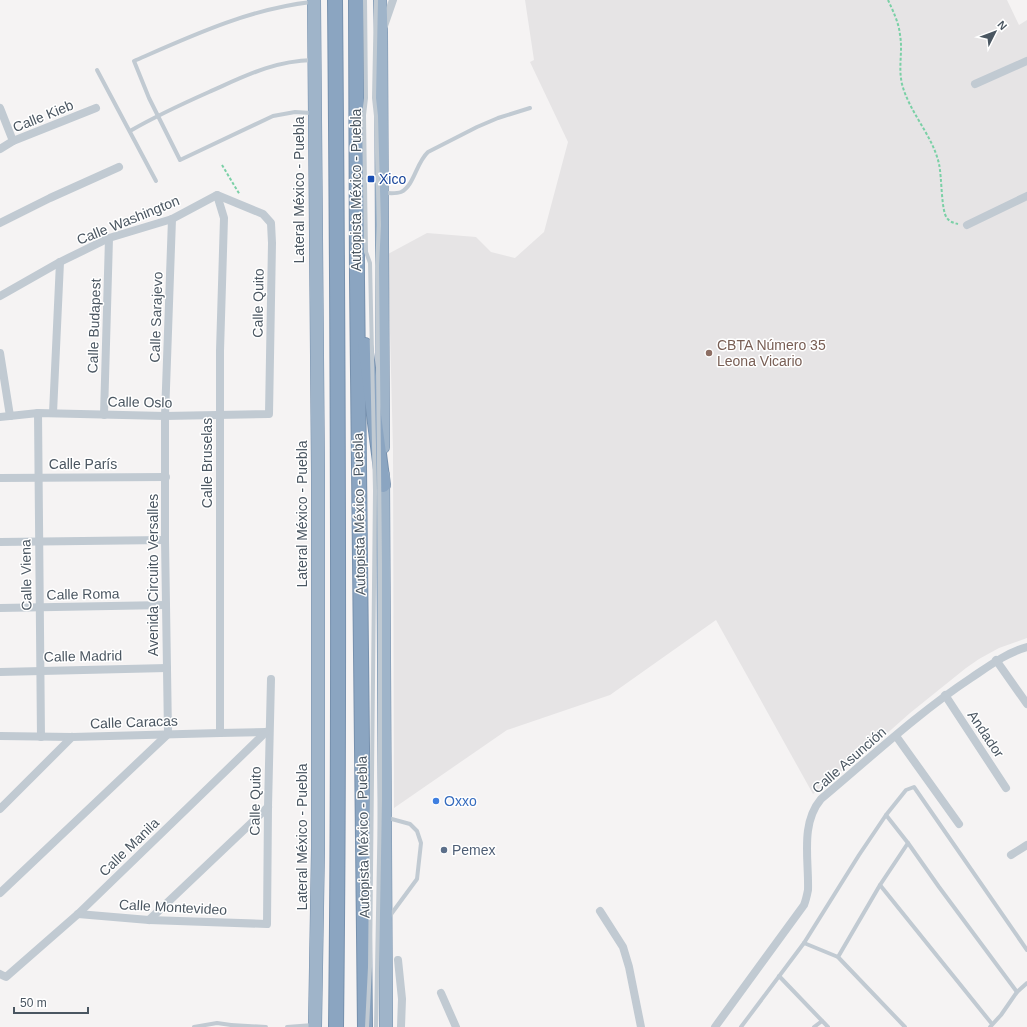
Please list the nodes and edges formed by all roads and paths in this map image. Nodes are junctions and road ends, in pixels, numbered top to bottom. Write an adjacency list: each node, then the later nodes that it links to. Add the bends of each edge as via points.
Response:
1 (335, 0): 104 (highway, Autopista México - Puebla, via 338,479)
2 (356, 0): 34 (highway, Autopista México - Puebla)
3 (365, 0): 105 (lane, bridge, via 366,252 370,263 375,491 370,967)
4 (376, 0): 106 (lane, bridge, via 374,98 379,225 377,266 380,563 380,800)
5 (380, 0): 9 (highway)
6 (393, 0): 9 (street)
7 (888, 0): 31 (path, via 900,34 902,85 939,162 944,211 951,222)
8 (314, 1): 10 (highway, Lateral México - Puebla); 18 (lane, via 250,15 206,30 134,61)
9 (381, 33): 25 (highway)
10 (314, 60): 17 (highway, Lateral México - Puebla); 18 (lane, via 261,69)
11 (1027, 61): 13 (street)
12 (97, 70): 19 (lane)
13 (975, 84)
14 (0, 108): 20 (street)
15 (96, 108): 20 (street, Calle Kieb)
16 (530, 108): 25 (lane, via 477,127 428,152 422,158 410,185 400,192)
17 (315, 113): 18 (lane, via 296,112 273,116 180,160); 99 (highway, Lateral México - Puebla, via 318,808)
18 (157, 116): 19 (lane)
19 (130, 131): 24 (lane)
20 (13, 141): 21 (street, Calle Kieb)
21 (0, 149)
22 (222, 165): 28 (path)
23 (119, 167): 30 (street)
24 (156, 181)
25 (382, 193): 48 (highway)
26 (217, 194): 28 (street); 29 (street, Calle Washington); 39 (street, Calle Bruselas, via 224,218)
27 (1027, 196): 31 (street)
28 (247, 207): 40 (street, Calle Quito, via 264,214 271,223)
29 (172, 219): 32 (street, Calle Washington); 43 (street, Calle Sarajevo)
30 (0, 223)
31 (967, 225)
32 (110, 238): 33 (street, Calle Washington); 41 (street, Calle Budapest)
33 (60, 262): 35 (street, Calle Washington); 38 (street)
34 (357, 280): 48 (highway); 105 (highway, Autopista México - Puebla)
35 (0, 296)
36 (0, 353): 42 (street)
37 (38, 413): 38 (street, Calle Oslo); 42 (street, Calle Oslo); 47 (street, Calle Viena)
38 (53, 413): 41 (street, Calle Oslo)
39 (220, 414): 40 (street, Calle Oslo); 43 (street, Calle Oslo); 64 (street, Calle Bruselas)
40 (269, 414)
41 (104, 415): 43 (street, Calle Oslo)
42 (10, 416): 44 (street, Calle Oslo)
43 (166, 416): 45 (street, Avenida Circuito Versalles)
44 (0, 417)
45 (166, 477): 47 (street, Calle París); 49 (street, Avenida Circuito Versalles)
46 (0, 478): 47 (street, Calle París)
47 (38, 478): 51 (street, Calle Viena)
48 (383, 485): 76 (highway)
49 (165, 540): 51 (street); 52 (street, Avenida Circuito Versalles)
50 (0, 542): 51 (street)
51 (39, 542): 54 (street, Calle Viena)
52 (166, 605): 54 (street, Calle Roma); 57 (street, Avenida Circuito Versalles)
53 (0, 608): 54 (street, Calle Roma)
54 (40, 608): 58 (street, Calle Viena)
55 (1027, 647): 56 (street, Calle Asunción)
56 (996, 660): 61 (street, Calle Asunción); 62 (street)
57 (167, 668): 58 (street, Calle Madrid); 65 (street, Avenida Circuito Versalles)
58 (41, 670): 59 (street, Calle Madrid); 68 (street, Calle Viena)
59 (0, 672)
60 (271, 679): 63 (street, Calle Quito)
61 (945, 695): 67 (street, Calle Asunción); 70 (street, Andador)
62 (1027, 704)
63 (268, 732): 64 (street, Calle Caracas); 73 (street, Calle Quito); 84 (street, Calle Manila)
64 (220, 733): 65 (street, Calle Caracas)
65 (168, 734): 69 (street, Calle Caracas); 82 (street)
66 (0, 736): 68 (street, Calle Caracas)
67 (896, 736): 77 (street); 111 (street, Calle Asunción, via 814,807 810,817 808,890 804,905)
68 (41, 737): 69 (street, Calle Caracas)
69 (72, 737): 72 (street)
70 (1006, 788)
71 (0, 800): 72 (street)
72 (9, 800): 74 (street)
73 (268, 808): 85 (street); 87 (street, Calle Quito)
74 (0, 809)
75 (886, 815): 78 (lane); 88 (lane); 89 (lane, via 906,790 914,787)
76 (384, 817): 86 (highway); 86 (lane, via 410,824 417,831 421,843 417,879)
77 (959, 824)
78 (908, 843): 81 (lane); 95 (lane)
79 (1027, 845): 80 (street)
80 (1011, 855)
81 (880, 885): 90 (lane); 100 (lane)
82 (0, 894)
83 (600, 911): 110 (street, via 623,948)
84 (78, 914): 85 (street, Calle Montevideo); 92 (street, Calle Manila)
85 (149, 920): 87 (street, Calle Montevideo)
86 (385, 922): 107 (highway)
87 (267, 924)
88 (804, 943): 90 (lane); 93 (lane)
89 (1027, 950)
90 (838, 957): 115 (lane)
91 (398, 960): 108 (street, via 402,999)
92 (3, 975)
93 (779, 976): 97 (lane); 112 (lane)
94 (1027, 983): 95 (lane)
95 (1017, 992): 100 (lane)
96 (441, 993): 109 (street)
97 (822, 1021): 113 (lane); 114 (lane)
98 (231, 1026): 101 (lane, via 217,1023); 102 (lane)
99 (315, 1026): 103 (lane)
100 (991, 1026)
101 (194, 1027)
102 (264, 1027)
103 (287, 1027)
104 (336, 1027)
105 (366, 1027)
106 (376, 1027)
107 (386, 1027)
108 (401, 1027)
109 (456, 1027)
110 (641, 1027)
111 (715, 1027)
112 (741, 1027)
113 (814, 1027)
114 (828, 1027)
115 (905, 1027)

